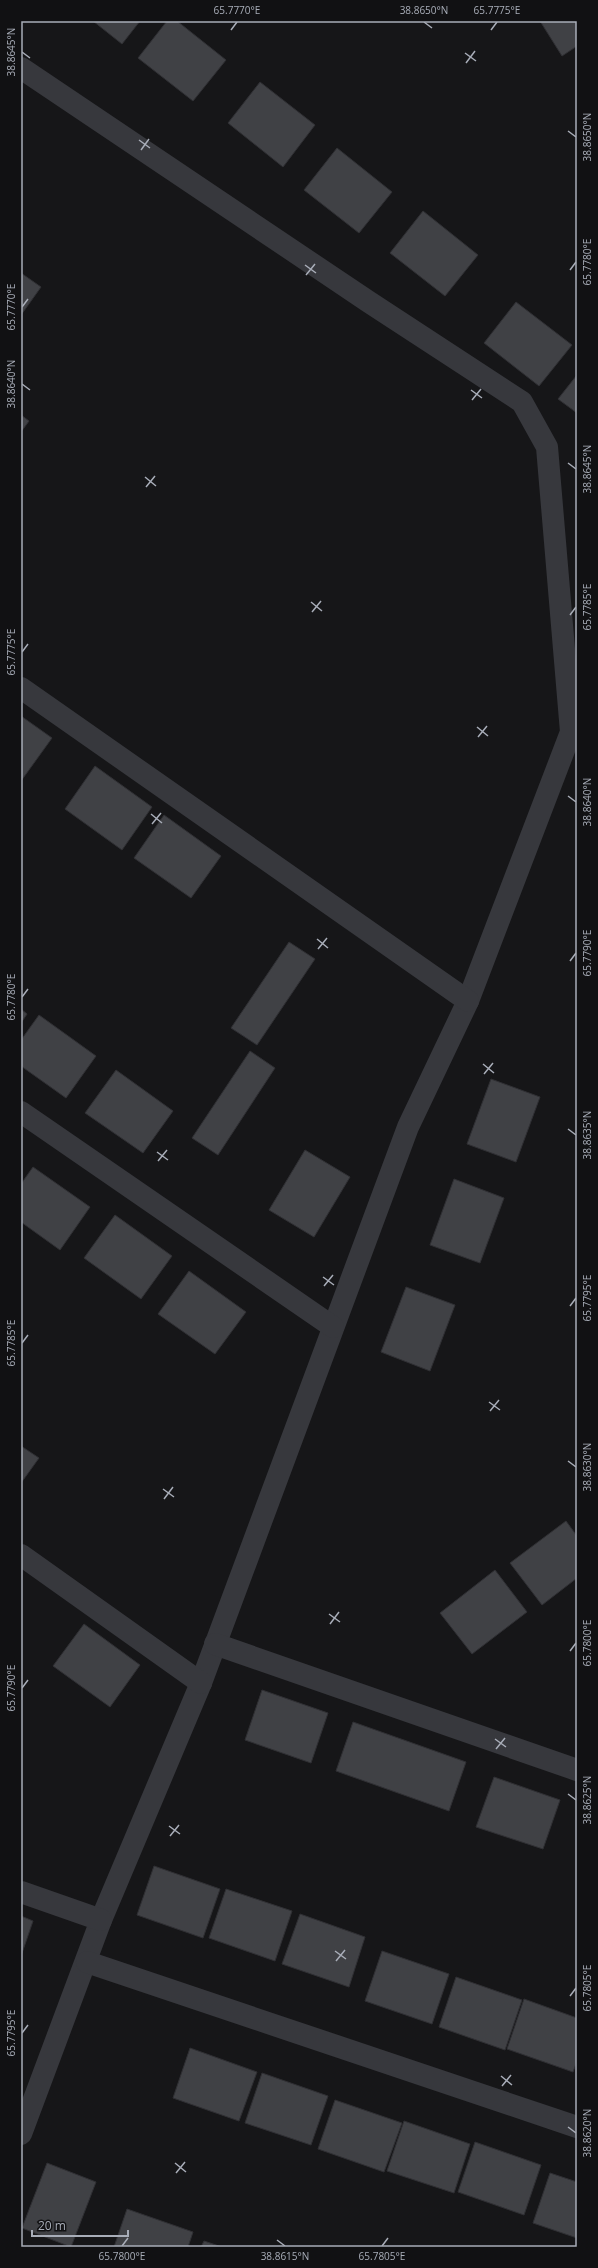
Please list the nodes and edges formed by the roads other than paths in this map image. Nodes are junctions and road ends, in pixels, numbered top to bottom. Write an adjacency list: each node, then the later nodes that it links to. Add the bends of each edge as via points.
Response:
1 (21, 68): 3 (street, via 522,402 547,447)
2 (21, 688): 4 (street)
3 (574, 736): 4 (street)
4 (468, 1001): 6 (street, via 408,1127)
5 (21, 1112): 6 (street)
6 (333, 1327): 8 (street)
7 (21, 1555): 9 (street)
8 (215, 1644): 9 (street); 10 (street)
9 (201, 1683): 12 (street)
10 (577, 1770)
11 (21, 1892): 12 (street)
12 (101, 1920): 13 (street)
13 (87, 1962): 14 (street); 15 (street)
14 (577, 2127)
15 (21, 2134)

